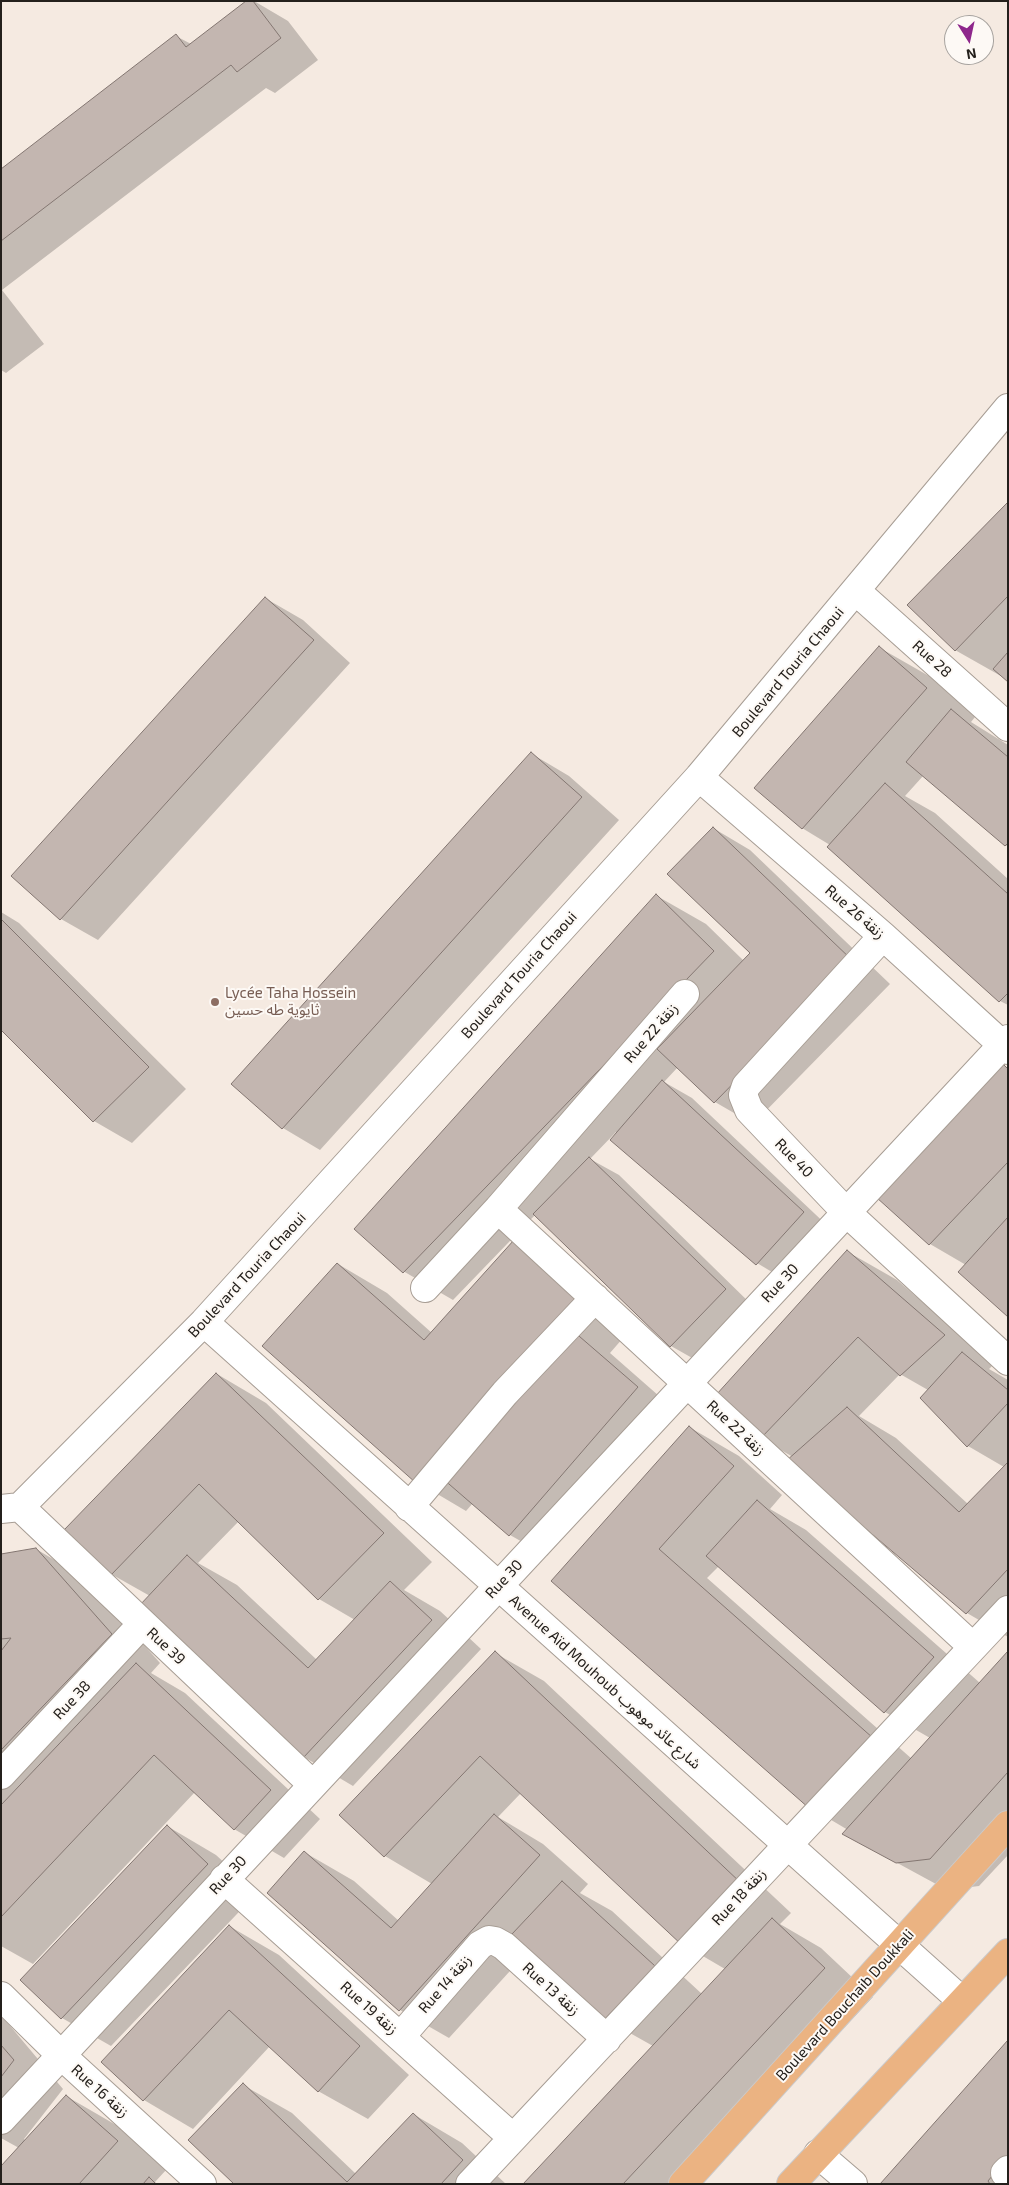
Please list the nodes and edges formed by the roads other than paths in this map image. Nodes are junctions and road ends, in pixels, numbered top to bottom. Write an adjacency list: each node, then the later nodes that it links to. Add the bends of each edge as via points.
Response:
1 (1008, 408): 2 (street, Boulevard Touria Chaoui)
2 (856, 591): 3 (street, Rue 28); 4 (street, Boulevard Touria Chaoui)
3 (1008, 727)
4 (699, 777): 5 (street, Rue 26 زنقة); 12 (street, Boulevard Touria Chaoui)
5 (883, 936): 7 (street, Rue 26 زنقة); 9 (street, Rue 40, via 746,1086 743,1095 748,1110)
6 (685, 994): 8 (street, Rue 22 زنقة)
7 (1006, 1045): 9 (street, Rue 30)
8 (498, 1208): 10 (street, Rue 22 زنقة); 11 (street, Rue 22 زنقة)
9 (846, 1212): 13 (street, Rue 40); 14 (street, Rue 30)
10 (425, 1288)
11 (595, 1298): 14 (street, Rue 22 زنقة); 15 (street, via 506,1393)
12 (204, 1322): 15 (street, Avenue Aïd Mouhoub شارع عائد موهوب); 16 (street, Boulevard Touria Chaoui)
13 (1008, 1361)
14 (687, 1383): 17 (street, Rue 30); 20 (street, Rue 22 زنقة)
15 (409, 1507): 17 (street, Avenue Aïd Mouhoub شارع عائد موهوب)
16 (10, 1508): 19 (street, Rue 39)
17 (498, 1587): 22 (street, Rue 30); 24 (street, Avenue Aïd Mouhoub شارع عائد موهوب)
18 (1008, 1610): 20 (street, Rue 18 زنقة)
19 (142, 1624): 21 (street, Rue 38); 22 (street, Rue 39)
20 (973, 1647): 24 (street, Rue 18 زنقة)
21 (1, 1775)
22 (313, 1785): 25 (street, Rue 30)
23 (1008, 1825): 27 (main road, Boulevard Bouchaib Doukkali)
24 (788, 1844): 27 (street, Avenue Aïd Mouhoub شارع عائد موهوب); 32 (street, Rue 18 زنقة)
25 (224, 1879): 31 (street, Rue 19 زنقة); 33 (street, Rue 30)
26 (494, 1941): 31 (street, Rue 14 زنقة, via 480,1945); 32 (street, Rue 13 زنقة, via 504,1946)
27 (900, 1945): 30 (street, Avenue Aïd Mouhoub شارع عائد موهوب); 39 (main road, Boulevard Bouchaib Doukkali)
28 (1008, 1953): 30 (main road)
29 (1, 1996): 33 (street, Rue 16 زنقة)
30 (962, 2000): 36 (main road)
31 (401, 2036): 35 (street, Rue 19 زنقة)
32 (607, 2039): 35 (street, Rue 18 زنقة)
33 (62, 2056): 34 (street, Rue 30); 37 (street, Rue 16 زنقة)
34 (1, 2120)
35 (513, 2138): 38 (street, Rue 18 زنقة)
36 (818, 2154): 40 (main road); 41 (street)
37 (202, 2184)
38 (470, 2184)
39 (683, 2184)
40 (791, 2184)
41 (853, 2184)

